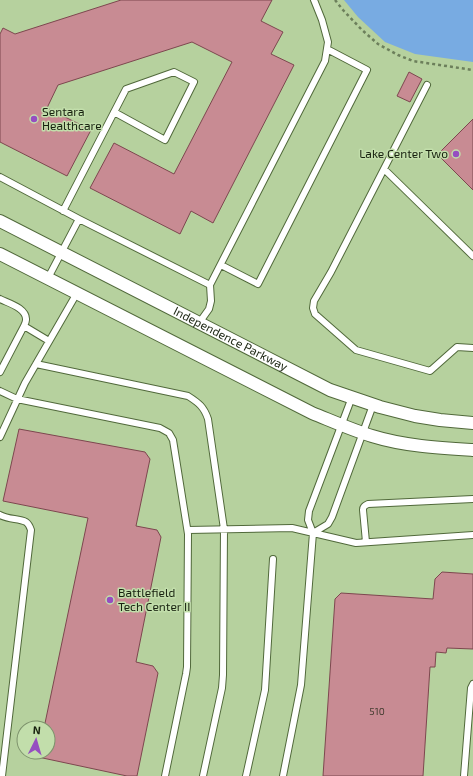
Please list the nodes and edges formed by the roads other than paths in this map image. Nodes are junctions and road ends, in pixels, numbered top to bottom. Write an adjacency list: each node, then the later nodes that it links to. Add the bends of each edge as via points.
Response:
1 (314, 0): 2 (lane, via 328,42)
2 (327, 49): 13 (lane, via 325,61); 13 (lane, via 367,70 258,284)
3 (427, 85): 5 (lane)
4 (114, 112): 4 (lane, via 126,89 174,72 194,82 165,140); 7 (lane)
5 (384, 169): 12 (lane); 21 (lane, via 314,301 315,314 356,350 430,371 457,347)
6 (0, 177): 7 (lane)
7 (63, 211): 8 (lane)
8 (78, 219): 10 (lane); 15 (lane)
9 (0, 221): 10 (street, Independence Parkway)
10 (62, 252): 14 (lane); 18 (street, Independence Parkway)
11 (0, 254): 14 (street)
12 (473, 256)
13 (221, 265): 15 (lane)
14 (48, 278): 16 (street)
15 (210, 285): 18 (lane, via 209,309)
16 (77, 293): 20 (lane); 29 (street, via 312,413)
17 (0, 299): 19 (lane, via 25,314)
18 (200, 323): 25 (street, Independence Parkway, via 330,390)
19 (24, 326): 20 (lane); 23 (lane)
20 (49, 341): 22 (lane)
21 (473, 348)
22 (36, 364): 26 (lane); 35 (lane, via 188,396 197,401 205,410 208,419)
23 (0, 372)
24 (0, 391): 26 (lane)
25 (352, 397): 27 (street, Independence Parkway); 29 (lane)
26 (17, 399): 31 (lane); 36 (lane, via 160,428 169,433 173,440)
27 (373, 405): 28 (street, Independence Parkway, via 415,416); 30 (lane)
28 (473, 423)
29 (342, 425): 30 (street); 37 (lane, via 309,511 308,520)
30 (363, 433): 32 (street, via 409,444); 37 (lane, via 332,517 328,524)
31 (0, 437)
32 (473, 450)
33 (473, 499): 39 (lane, via 365,505 363,510)
34 (0, 515): 45 (lane, via 25,521 31,530)
35 (224, 529): 36 (lane); 37 (lane, via 292,528); 47 (lane, via 222,688)
36 (188, 530): 46 (lane, via 186,674)
37 (313, 533): 39 (lane, via 356,543); 49 (lane, via 301,685)
38 (473, 535): 39 (lane)
39 (366, 542)
40 (274, 559): 48 (lane, via 264,690)
41 (473, 684): 42 (lane)
42 (471, 717): 43 (lane)
43 (466, 755): 44 (lane); 50 (lane)
44 (473, 756)
45 (2, 776)
46 (165, 776)
47 (203, 776)
48 (246, 776)
49 (282, 776)
50 (464, 776)

